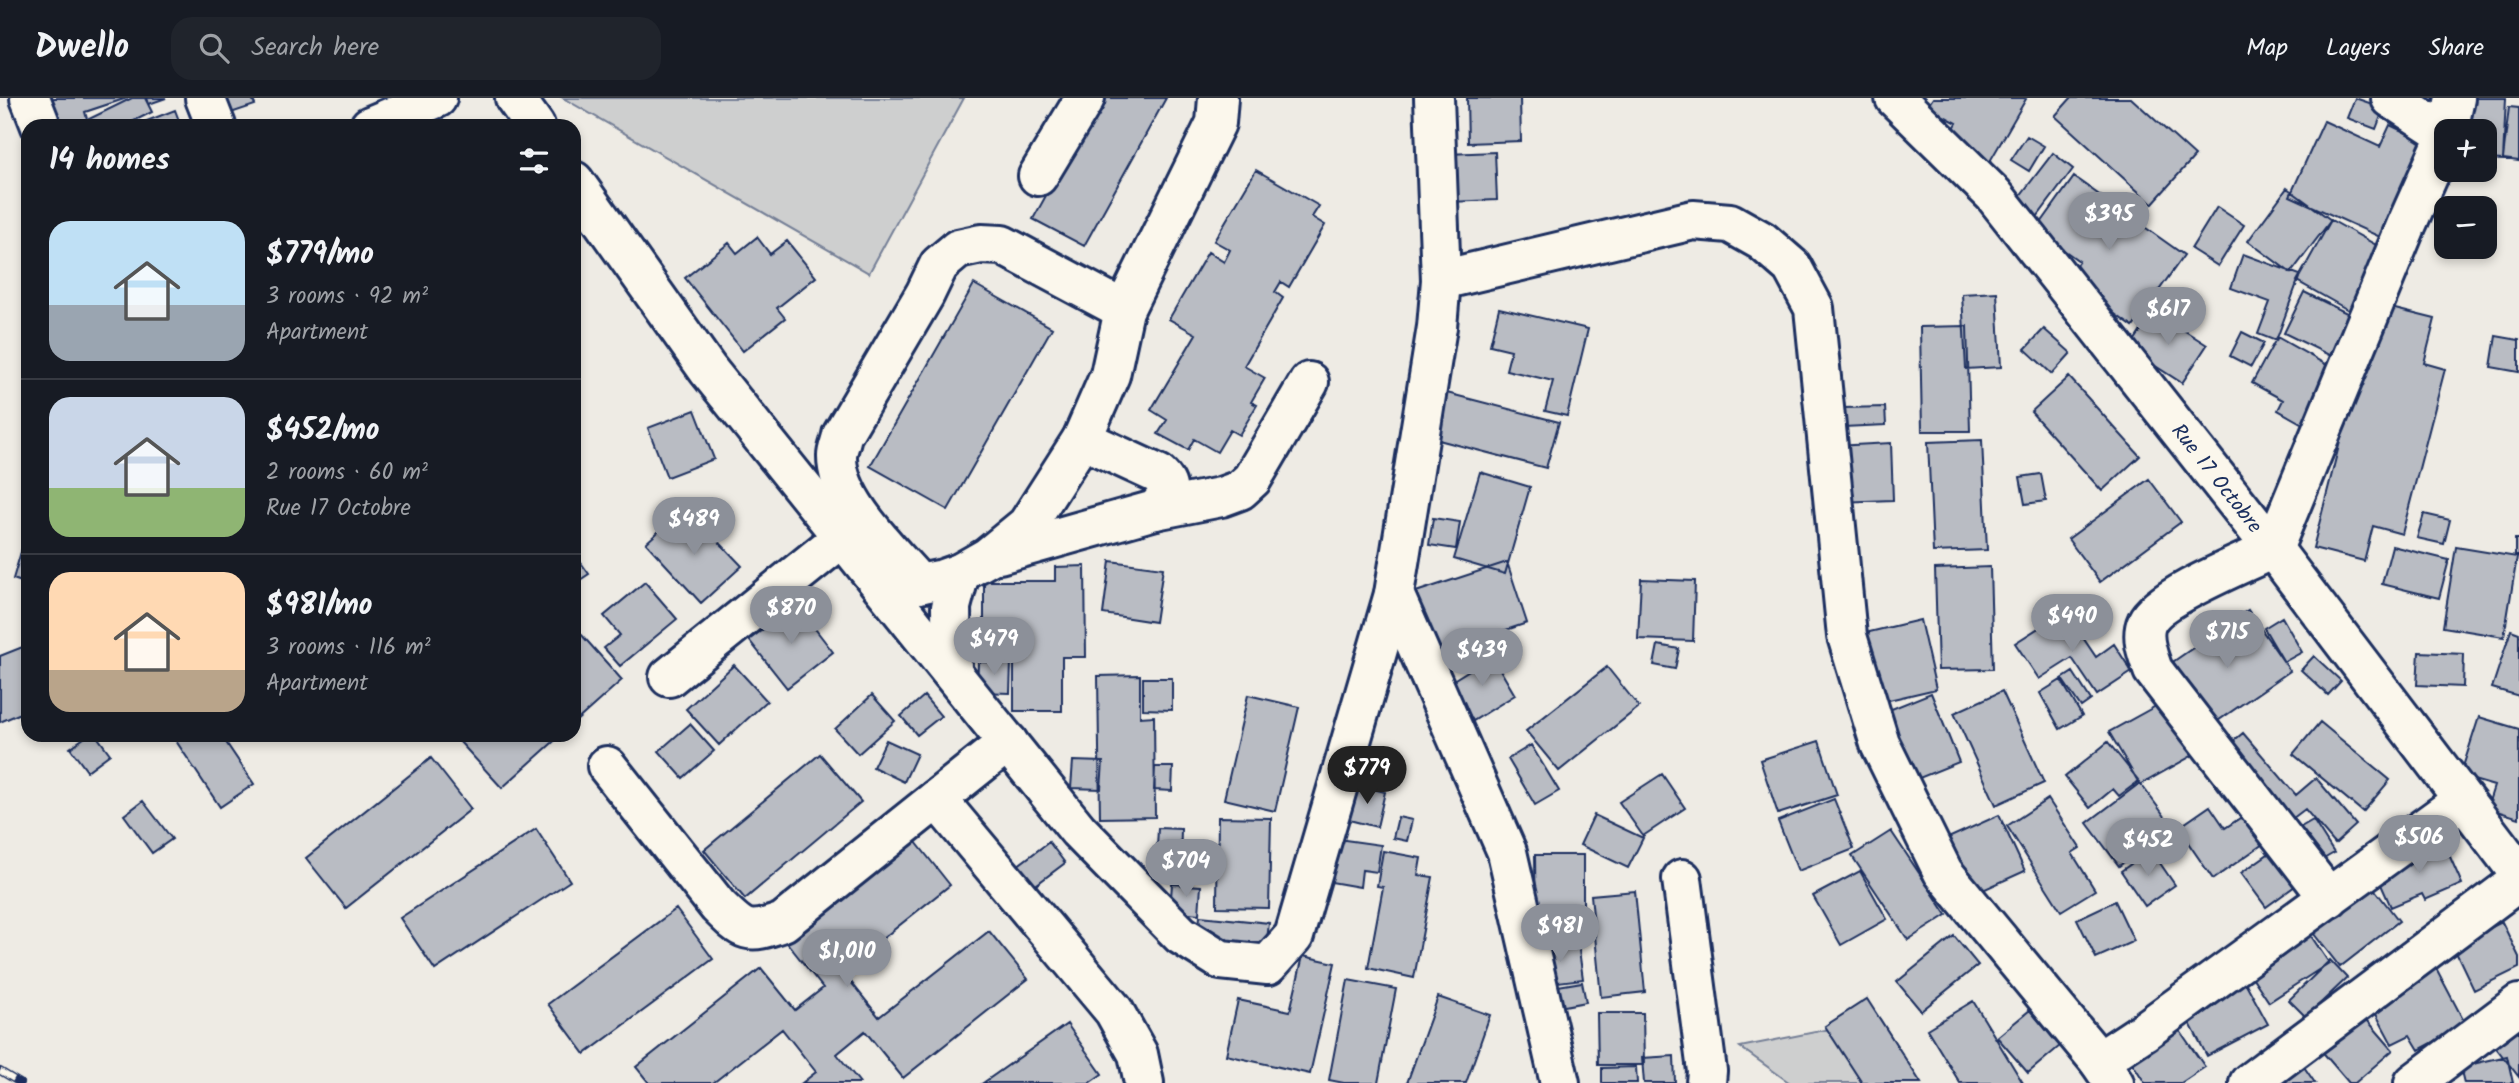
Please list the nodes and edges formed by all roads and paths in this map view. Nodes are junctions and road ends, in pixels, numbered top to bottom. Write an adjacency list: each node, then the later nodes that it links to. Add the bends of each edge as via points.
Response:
1 (30, 98): 11 (street)
2 (205, 98): 12 (street)
3 (437, 98): 13 (street)
4 (515, 98): 14 (street)
5 (1085, 98): 18 (street)
6 (1218, 98): 21 (street, via 1216,123)
7 (1434, 98): 20 (street)
8 (1895, 98): 26 (street, Rue 17 Octobre, via 1994,195)
9 (2391, 98): 16 (street)
10 (2455, 98): 15 (street)
11 (38, 119)
12 (213, 119)
13 (387, 119)
14 (530, 119)
15 (2450, 119)
16 (2434, 126)
17 (2434, 163): 26 (street)
18 (1038, 176)
19 (581, 191): 25 (street, via 708,370)
20 (1441, 280): 30 (street); 42 (street, via 1693,220 1730,223 1762,241 1792,267 1814,308 1847,636 1880,744 1943,872)
21 (1124, 310): 23 (street, via 1110,375); 29 (street, via 1002,245 958,249 939,265 842,435 837,456 851,504)
22 (1309, 382): 24 (street, via 1252,478 1240,490)
23 (1082, 439): 24 (street, via 1166,481 1166,499); 27 (street, via 1027,525)
24 (1156, 510): 27 (street)
25 (844, 536): 28 (street); 32 (street)
26 (2273, 549): 36 (street, Rue 17 Octobre); 40 (street, via 2167,601 2147,622 2145,647 2153,670)
27 (974, 565): 29 (street); 31 (street, via 951,607)
28 (877, 578): 29 (street); 31 (street)
29 (919, 584)
30 (1394, 594): 33 (street, via 1294,936 1268,965 1221,960 1181,935 1078,830); 44 (street, via 1507,852)
31 (952, 672): 33 (street)
32 (669, 677)
33 (1008, 742): 35 (street)
34 (607, 765): 35 (street, via 718,906 738,927 758,931 783,922)
35 (937, 799): 43 (street, via 1114,1011 1138,1054)
36 (2463, 800): 37 (street, Rue 17 Octobre); 40 (street)
37 (2519, 873)
38 (1682, 879): 45 (street)
39 (2519, 881): 46 (street)
40 (2329, 898): 42 (street, via 2143,1032)
41 (2519, 1004): 47 (street)
42 (2107, 1072)
43 (1144, 1083)
44 (1560, 1083)
45 (1706, 1083)
46 (2249, 1083)
47 (2414, 1083)

